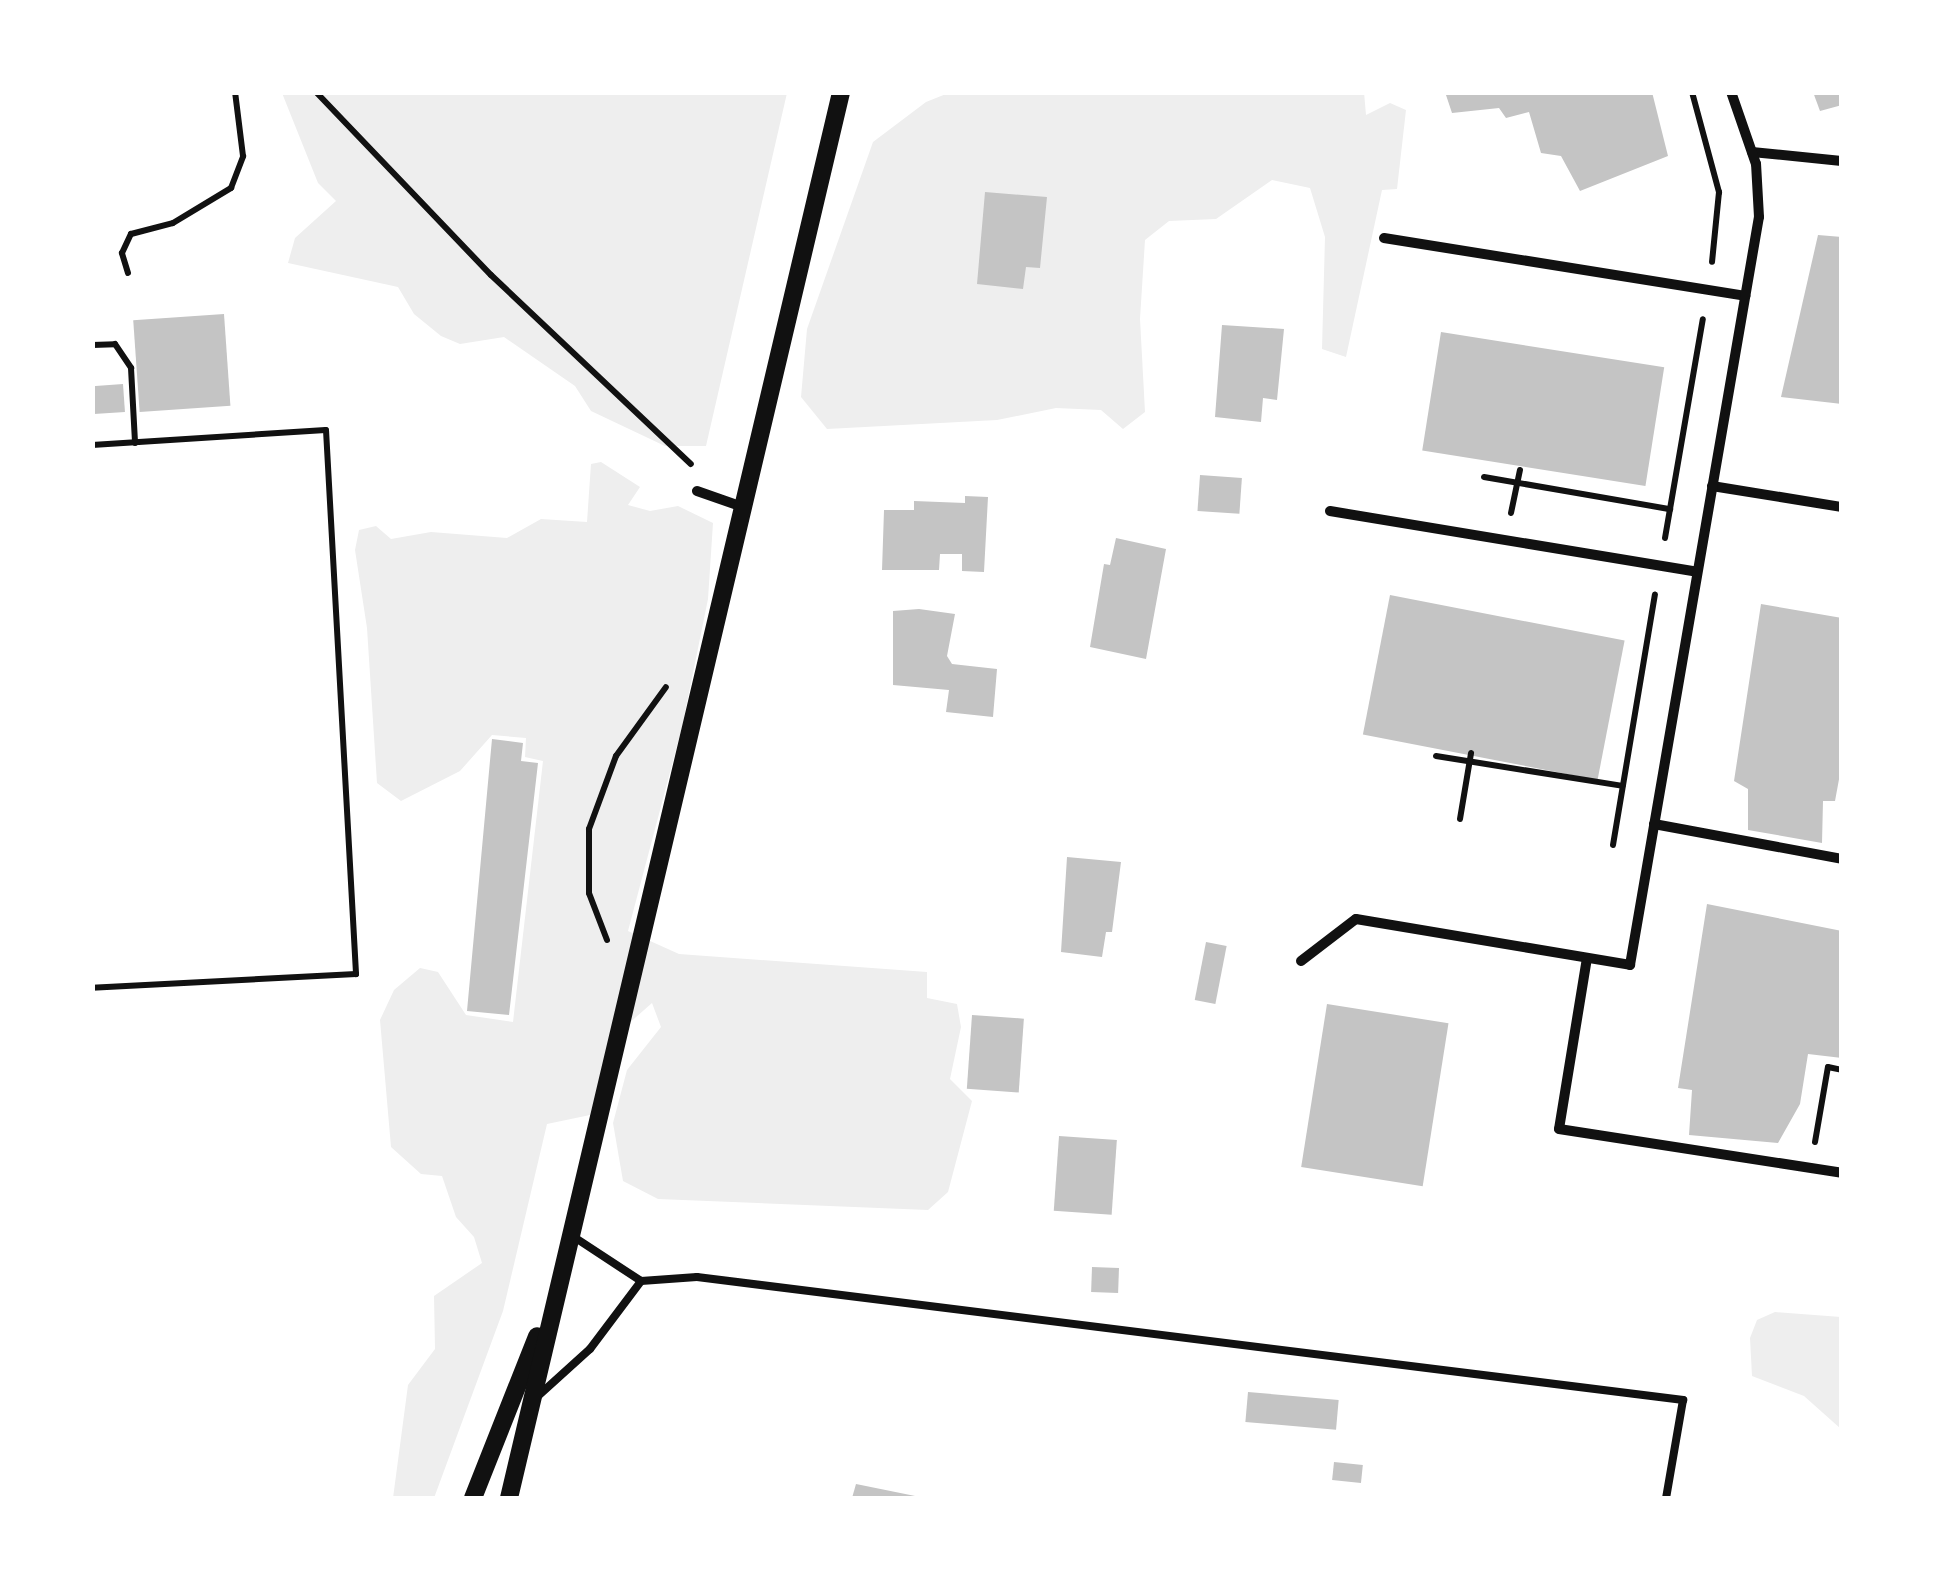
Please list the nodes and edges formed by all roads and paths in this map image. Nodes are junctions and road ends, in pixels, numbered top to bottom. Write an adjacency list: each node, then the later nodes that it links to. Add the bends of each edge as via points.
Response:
1 (235, 92): 9 (path, via 243,146 231,188 173,223 131,234 122,253)
2 (316, 92): 16 (path, via 491,275 694,466)
3 (840, 92): 16 (street)
4 (1692, 92): 10 (path, via 1720,192)
5 (1731, 92): 6 (street)
6 (1752, 152): 7 (street); 11 (street, via 1760,192)
7 (1842, 161)
8 (1384, 238): 10 (street)
9 (128, 273)
10 (1708, 290): 11 (street); 23 (path)
11 (1745, 296): 19 (street)
12 (92, 346): 13 (path, via 115,344 131,368)
13 (135, 443): 14 (path); 39 (path, via 326,430 356,974)
14 (92, 445)
15 (1520, 470): 18 (path)
16 (751, 476): 21 (street)
17 (1484, 477): 18 (path)
18 (1517, 482): 23 (path); 25 (path)
19 (1712, 486): 22 (street); 27 (street)
20 (697, 492): 21 (street)
21 (744, 507): 28 (street)
22 (1842, 507)
23 (1670, 508): 26 (path)
24 (1330, 512): 25 (street)
25 (1506, 541): 26 (street)
26 (1660, 567): 27 (street); 31 (path)
27 (1696, 572): 33 (street)
28 (717, 630): 38 (street); 38 (path, via 636,724 616,756 590,829 594,913 606,940)
29 (1436, 756): 30 (path)
30 (1470, 757): 31 (path); 32 (path)
31 (1623, 786): 34 (path)
32 (1460, 819)
33 (1654, 824): 35 (street); 36 (street, via 1630,966)
34 (1612, 844)
35 (1842, 860)
36 (1587, 958): 37 (street, via 1356,919); 41 (street, via 1559,1129)
37 (1301, 961)
38 (635, 969): 43 (street)
39 (92, 988)
40 (1842, 1070): 41 (path, via 1828,1068)
41 (1811, 1168): 42 (street)
42 (1842, 1173)
43 (570, 1234): 44 (lane); 45 (street)
44 (641, 1281): 46 (lane, via 590,1349); 49 (lane, via 696,1277 1683,1400)
45 (548, 1313): 46 (street); 47 (street)
46 (534, 1400): 48 (street)
47 (472, 1498)
48 (509, 1498)
49 (1666, 1498)

